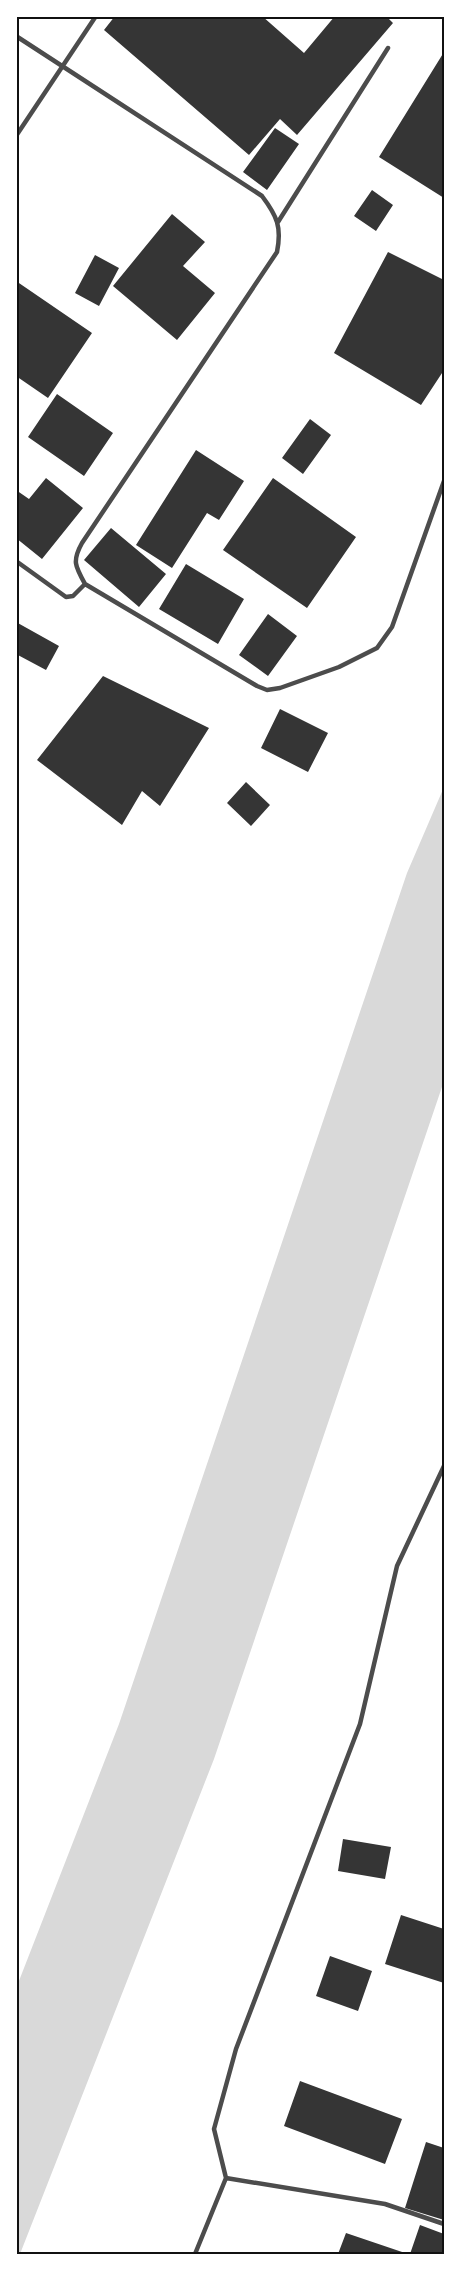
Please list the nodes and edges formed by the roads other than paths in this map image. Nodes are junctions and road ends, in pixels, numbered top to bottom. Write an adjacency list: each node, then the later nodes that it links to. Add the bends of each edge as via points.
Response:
1 (96, 16): 4 (lane)
2 (16, 36): 4 (lane)
3 (388, 48): 6 (lane)
4 (65, 66): 5 (lane); 6 (lane, via 262,196)
5 (16, 136)
6 (278, 222): 9 (lane, via 277,252 75,555)
7 (444, 481): 9 (lane, via 392,627 377,648 339,667 280,688 267,690 257,686)
8 (16, 561): 9 (lane, via 66,597 73,596)
9 (85, 584)
10 (444, 1466): 11 (lane, via 398,1566 360,1724 236,2049 214,2128)
11 (226, 2178): 12 (lane, via 385,2204); 13 (lane)
12 (444, 2224)
13 (195, 2254)

